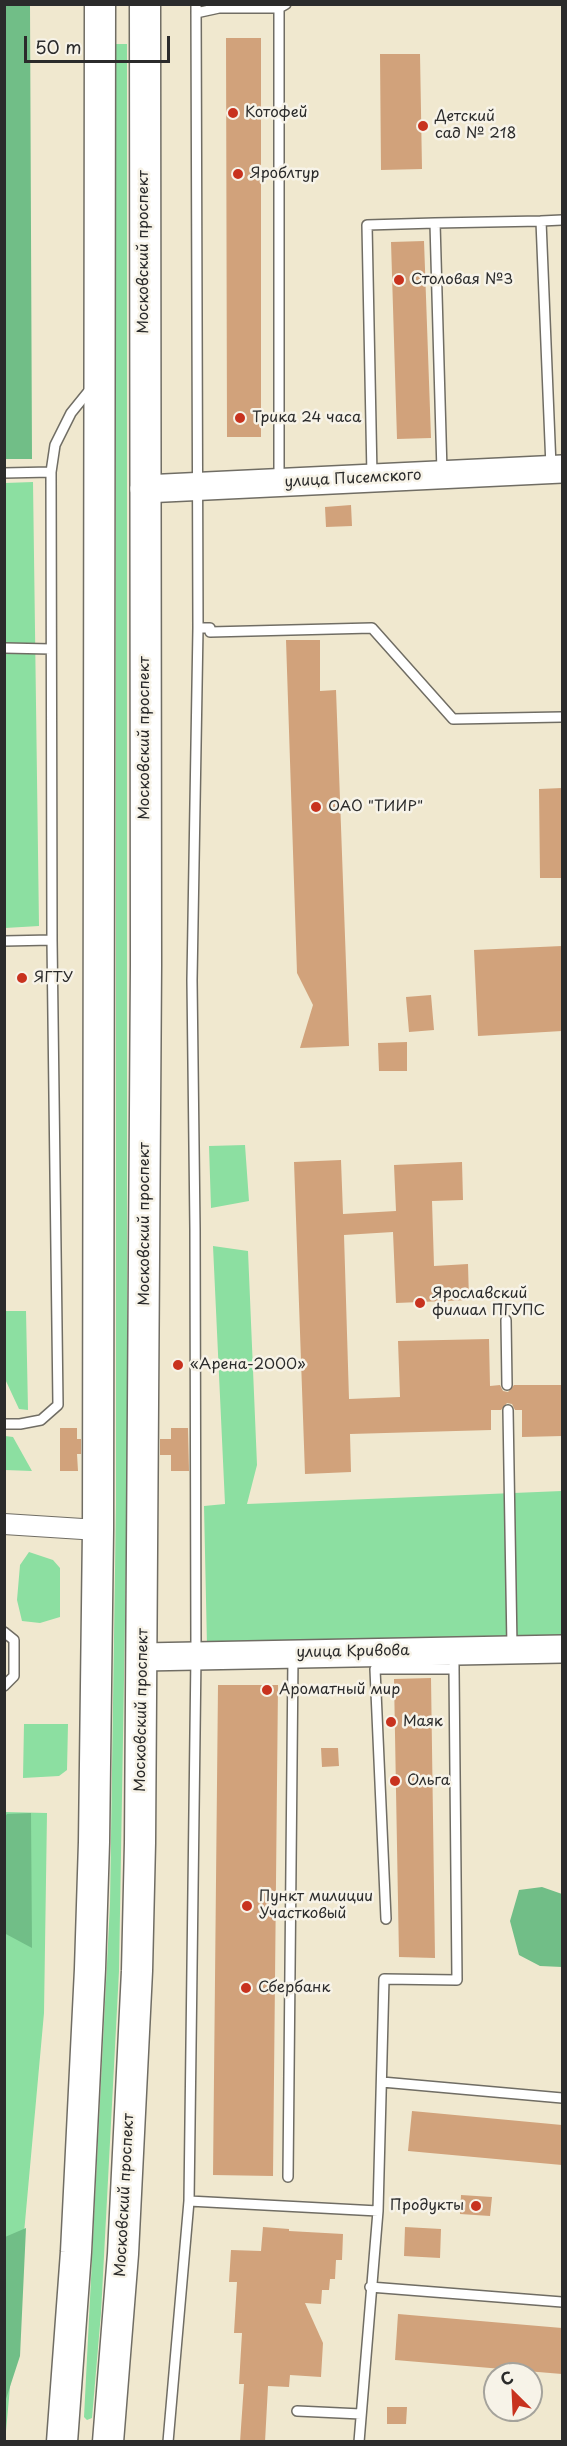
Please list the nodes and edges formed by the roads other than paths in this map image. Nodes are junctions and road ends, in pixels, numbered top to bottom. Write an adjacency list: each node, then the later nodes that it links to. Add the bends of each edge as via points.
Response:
1 (145, 4): 16 (main road, Московский проспект)
2 (283, 6): 3 (lane); 14 (lane)
3 (196, 9): 15 (lane)
4 (97, 11): 8 (main road)
5 (562, 220): 6 (lane)
6 (541, 221): 7 (lane); 9 (lane)
7 (435, 223): 12 (lane); 13 (lane, via 367,225)
8 (99, 378): 10 (lane, via 71,413 55,445); 28 (main road)
9 (557, 469): 12 (street, улица Писемского)
10 (51, 472): 11 (lane); 19 (lane)
11 (4, 473)
12 (442, 474): 13 (street, улица Писемского)
13 (373, 478): 14 (street, улица Писемского)
14 (279, 483): 15 (street, улица Писемского)
15 (196, 487): 16 (street, улица Писемского); 17 (lane)
16 (144, 489): 34 (main road, Московский проспект)
17 (198, 628): 20 (lane, via 210,628 210,632 372,628 453,719); 33 (lane, via 192,980)
18 (4, 648): 19 (lane)
19 (51, 649): 21 (lane)
20 (562, 717)
21 (52, 940): 22 (lane); 26 (lane, via 58,1405 41,1420)
22 (4, 941)
23 (506, 1320): 24 (lane)
24 (507, 1385)
25 (508, 1410): 31 (lane)
26 (4, 1424)
27 (4, 1524): 28 (street)
28 (98, 1530): 47 (main road, via 91,1958)
29 (4, 1632): 36 (lane, via 14,1640 14,1676)
30 (562, 1649): 31 (street, улица Кривова)
31 (512, 1650): 35 (street, улица Кривова)
32 (293, 1653): 33 (street, улица Кривова); 35 (street, улица Кривова); 40 (lane)
33 (196, 1655): 34 (street, улица Кривова); 41 (lane)
34 (143, 1657): 49 (main road, Московский проспект, via 137,1971)
35 (454, 1660): 37 (lane, via 375,1670); 38 (lane, via 457,1980 384,1979)
36 (4, 1686)
37 (386, 1919)
38 (382, 2082): 39 (lane); 42 (lane)
39 (562, 2098)
40 (288, 2177)
41 (189, 2201): 42 (lane); 50 (lane)
42 (378, 2211): 43 (lane)
43 (370, 2287): 44 (lane); 46 (lane)
44 (562, 2302)
45 (297, 2411): 46 (lane)
46 (361, 2414): 51 (lane)
47 (62, 2441): 48 (main road)
48 (67, 2442)
49 (108, 2442)
50 (168, 2442)
51 (359, 2442)

